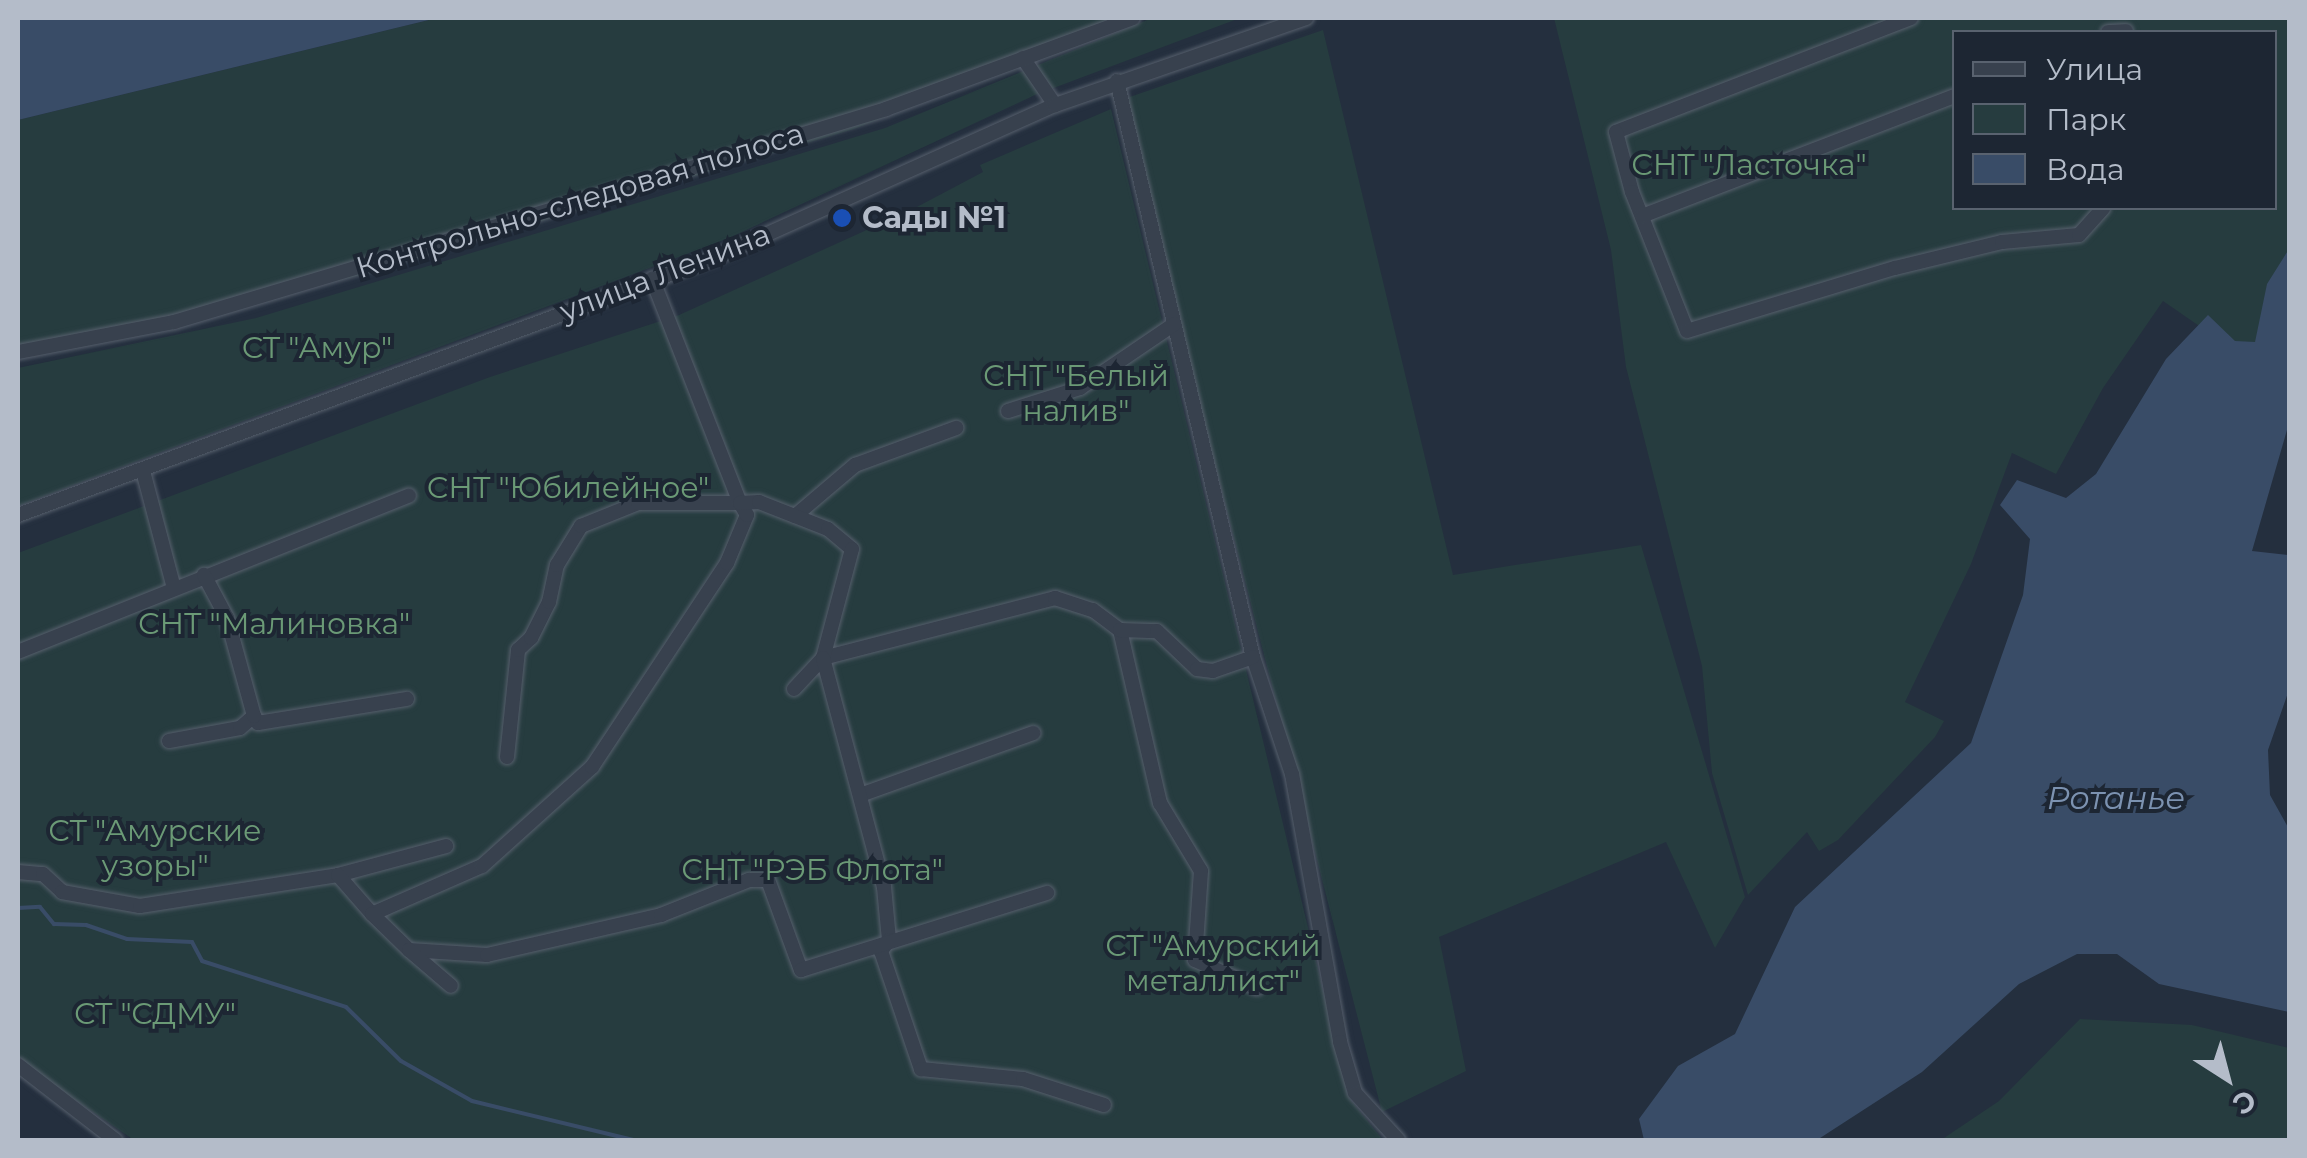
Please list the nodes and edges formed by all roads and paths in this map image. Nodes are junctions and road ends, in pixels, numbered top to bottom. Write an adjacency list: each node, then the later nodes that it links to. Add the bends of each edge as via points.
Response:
1 (1133, 18): 4 (street, Контрольно-следовая полоса)
2 (1306, 18): 5 (street, улица Ленина)
3 (1911, 18): 9 (street, via 1616,132)
4 (1023, 58): 7 (street); 12 (street, Контрольно-следовая полоса, via 867,114 174,322)
5 (1116, 81): 7 (street, улица Ленина); 11 (street)
6 (1952, 97): 9 (street)
7 (1055, 105): 10 (street, улица Ленина, via 714,258)
8 (2101, 210): 9 (street, via 2080,235 2002,242 1895,268 1687,332)
9 (1642, 216)
10 (652, 279): 15 (street, улица Ленина); 17 (street, via 734,472)
11 (1174, 324): 13 (street, via 1080,388); 24 (street)
12 (18, 352)
13 (1008, 411)
14 (956, 428): 19 (street, via 855,465)
15 (143, 471): 18 (street, улица Ленина); 21 (street)
16 (409, 496): 20 (street)
17 (740, 502): 19 (street); 31 (street, via 638,503 580,526 556,565 550,602 518,650); 37 (street, via 747,516 727,564 592,767 482,866)
18 (18, 515)
19 (795, 516): 25 (street, via 828,529 852,549)
20 (204, 575): 21 (street); 28 (street, via 228,618)
21 (174, 588): 23 (street)
22 (1120, 630): 24 (street, via 1157,631 1197,669); 25 (street, via 1094,610 1055,598); 41 (street, via 1160,803 1201,871 1196,960)
23 (18, 652)
24 (1253, 657): 45 (street, via 1292,774 1355,1093)
25 (823, 658): 26 (street); 32 (street)
26 (794, 688)
27 (407, 699): 28 (street, via 258,723)
28 (254, 716): 30 (street, via 240,728)
29 (1033, 733): 32 (street)
30 (169, 741)
31 (507, 757)
32 (862, 794): 38 (street)
33 (446, 846): 35 (street)
34 (18, 872): 35 (street, via 43,874 62,892 140,906)
35 (338, 875): 37 (street)
36 (1047, 893): 38 (street)
37 (372, 914): 39 (street)
38 (889, 940): 39 (street, via 801,970 774,886 749,880 660,915 487,954); 43 (street, via 881,951 921,1069 1023,1080)
39 (409, 950): 40 (street)
40 (451, 986)
41 (1257, 988)
42 (18, 1065): 44 (street)
43 (1104, 1105)
44 (115, 1140)
45 (1398, 1140)

